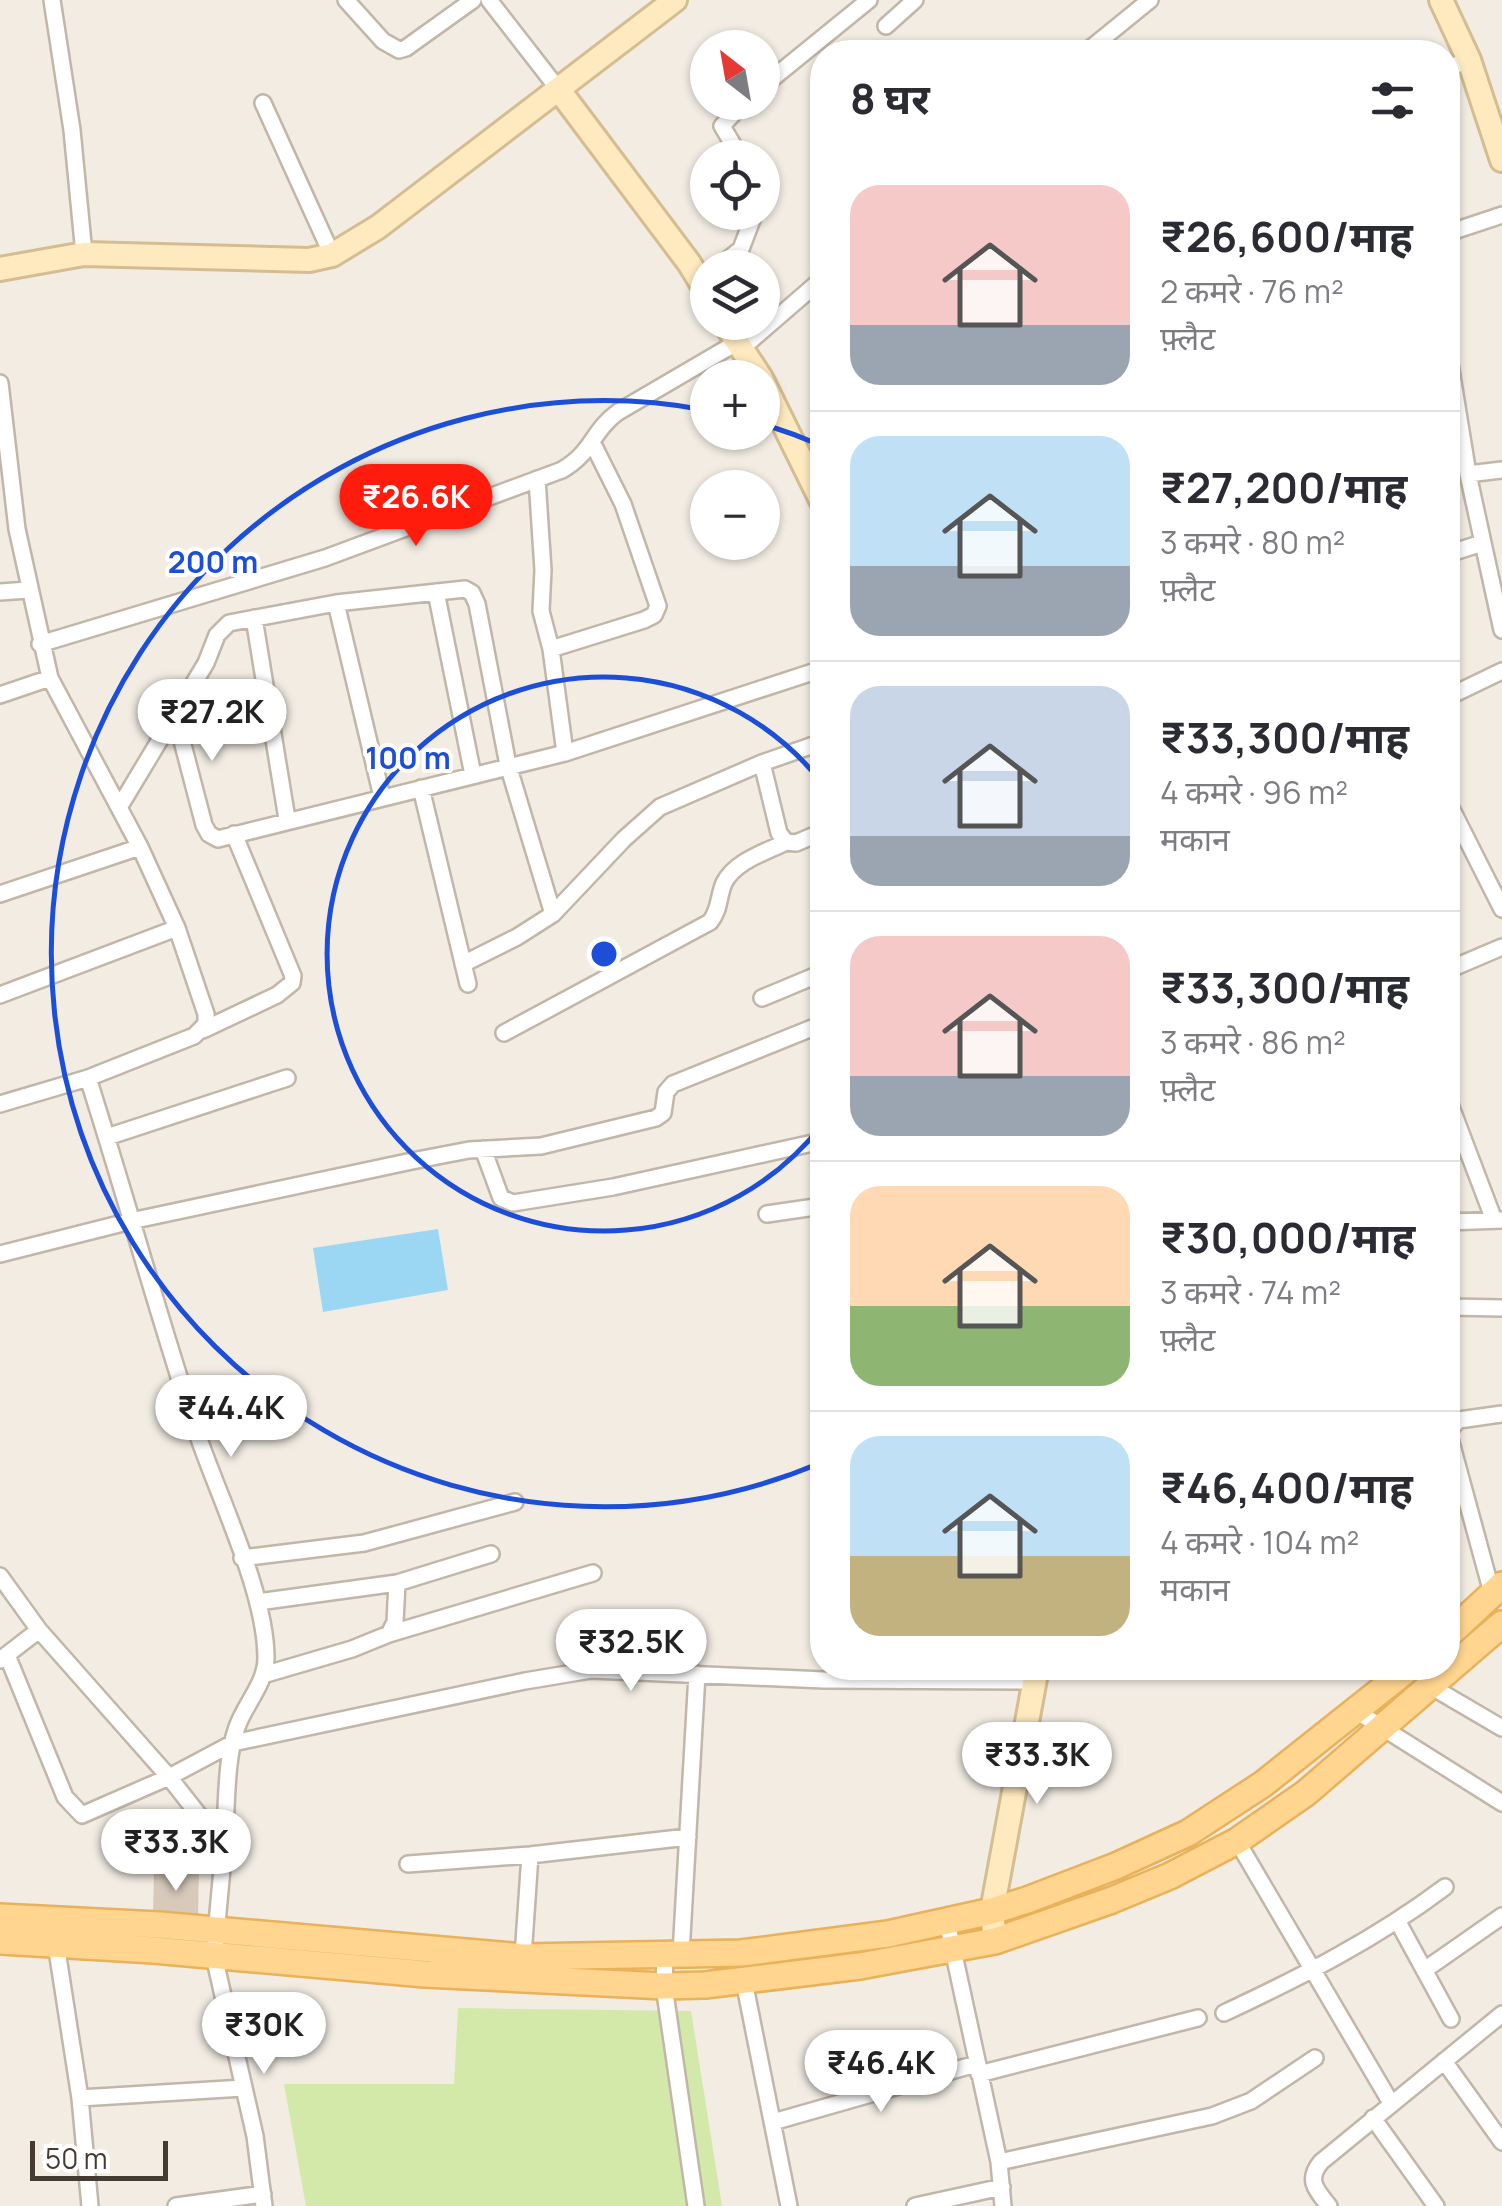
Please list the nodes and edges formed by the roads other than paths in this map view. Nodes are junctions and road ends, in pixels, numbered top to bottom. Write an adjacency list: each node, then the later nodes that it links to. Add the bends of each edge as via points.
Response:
1 (52, 0): 22 (street)
2 (346, 0): 3 (street, via 398,50)
3 (473, 0)
4 (489, 0): 17 (street)
5 (675, 0): 17 (street)
6 (869, 0): 11 (street)
7 (916, 0): 10 (street)
8 (1150, 0): 12 (street)
9 (1442, 0): 13 (street)
10 (886, 26)
11 (820, 40)
12 (1101, 40)
13 (1452, 40)
14 (810, 48): 16 (street)
15 (1460, 68): 19 (street)
16 (780, 72)
17 (559, 90): 23 (street); 24 (street)
18 (263, 103): 23 (street)
19 (1502, 160)
20 (1502, 216): 21 (street)
21 (1460, 230)
22 (84, 254): 23 (street, via 309,260); 25 (street)
23 (332, 255)
24 (690, 256)
25 (0, 269)
26 (810, 286): 27 (street)
27 (780, 307)
28 (731, 340): 32 (street, via 604,422)
29 (0, 383): 39 (street)
30 (780, 416): 35 (street)
31 (1460, 425): 34 (street)
32 (592, 444): 36 (street, via 576,462); 46 (street, via 623,504 658,606 654,616)
33 (1502, 470): 34 (street)
34 (1468, 474): 37 (street)
35 (810, 477)
36 (537, 479): 45 (street, via 324,558); 46 (street, via 541,611)
37 (1482, 543): 38 (street); 44 (street)
38 (1460, 550)
39 (28, 590): 40 (street); 45 (street)
40 (0, 592)
41 (436, 592): 42 (street); 56 (street, via 464,589 477,604); 57 (street)
42 (336, 602): 43 (street); 59 (street)
43 (254, 618): 52 (street, via 220,629); 61 (street)
44 (1502, 630)
45 (40, 644): 49 (street)
46 (551, 649): 54 (street)
47 (1502, 671): 50 (street)
48 (810, 673): 54 (street)
49 (50, 678): 51 (street); 60 (street)
50 (1460, 691)
51 (0, 695)
52 (176, 714): 60 (street); 63 (street, via 204,824 218,838)
53 (810, 746): 55 (street)
54 (565, 753): 56 (street)
55 (762, 763): 65 (street); 69 (street, via 660,807)
56 (508, 766): 57 (street); 69 (street)
57 (473, 775): 58 (street)
58 (422, 788): 59 (street); 72 (street)
59 (382, 797): 61 (street)
60 (120, 806): 66 (street)
61 (288, 819): 63 (street)
62 (1460, 826): 68 (street)
63 (234, 834): 79 (street, via 292,983)
64 (810, 837): 65 (street)
65 (786, 842): 80 (street, via 732,872 710,922)
66 (140, 847): 67 (street); 70 (street)
67 (0, 894)
68 (1502, 909)
69 (553, 914): 72 (street)
70 (177, 928): 76 (street); 79 (street, via 206,1014)
71 (1502, 947): 73 (street)
72 (463, 964): 75 (street)
73 (1460, 965)
74 (810, 978): 77 (street)
75 (468, 984)
76 (0, 995)
77 (762, 998)
78 (810, 1029): 87 (street, via 673,1084 659,1118 541,1146)
79 (202, 1030): 81 (street)
80 (504, 1033)
81 (88, 1078): 83 (street); 85 (street)
82 (288, 1078): 85 (street)
83 (0, 1104)
84 (1460, 1129): 90 (street)
85 (107, 1137): 91 (street)
86 (810, 1144): 87 (street, via 614,1188 513,1203 501,1198)
87 (483, 1149): 91 (street)
88 (810, 1208): 89 (street)
89 (767, 1214)
90 (1498, 1220): 92 (street)
91 (131, 1221): 93 (street); 101 (street)
92 (1460, 1222)
93 (0, 1254)
94 (1460, 1307): 95 (street)
95 (1502, 1308)
96 (1502, 1414): 97 (street)
97 (1460, 1420)
98 (1460, 1470): 105 (street)
99 (515, 1502): 101 (street, via 364,1543)
100 (491, 1554): 104 (street)
101 (242, 1558): 106 (street)
102 (593, 1572): 110 (street)
103 (0, 1576): 109 (street)
104 (397, 1583): 106 (street); 110 (street)
105 (1497, 1589): 107 (main road)
106 (258, 1602): 114 (street, via 266,1645)
107 (1460, 1624)
108 (1502, 1624): 112 (main road)
109 (39, 1630): 111 (street); 124 (street)
110 (390, 1634): 114 (street)
111 (4, 1658): 124 (street, via 72,1808 92,1812)
112 (1460, 1662)
113 (697, 1674): 115 (street); 123 (street, via 561,1674); 126 (street)
114 (263, 1675): 123 (street)
115 (810, 1679)
116 (1033, 1680): 132 (street)
117 (1395, 1680): 120 (main road)
118 (1440, 1680): 119 (main road)
119 (1432, 1687): 121 (main road); 122 (street)
120 (1356, 1712): 121 (street); 132 (main road, via 1188,1833)
121 (1382, 1728): 125 (street); 127 (main road)
122 (1502, 1728)
123 (233, 1743): 124 (street); 128 (street)
124 (169, 1777): 128 (street)
125 (1502, 1804)
126 (688, 1838): 129 (street); 142 (street)
127 (1237, 1840): 137 (main road, via 1170,1876); 145 (street)
128 (224, 1847): 139 (street)
129 (530, 1855): 130 (street); 143 (street)
130 (408, 1864)
131 (1444, 1887): 136 (street)
132 (992, 1911): 135 (main road); 137 (street)
133 (1502, 1916): 144 (street)
134 (0, 1917): 139 (main road)
135 (948, 1922): 141 (street); 142 (main road, via 846,1941)
136 (1398, 1922): 144 (street); 145 (street)
137 (994, 1941): 141 (main road)
138 (0, 1942): 140 (main road)
139 (215, 1943): 140 (main road); 143 (main road); 147 (main road, via 425,1974); 155 (street)
140 (56, 1944): 156 (street)
141 (953, 1949): 146 (main road); 154 (street)
142 (673, 1954): 143 (main road); 147 (street)
143 (523, 1956)
144 (1426, 1969): 151 (street)
145 (1314, 1970): 148 (street); 157 (street)
146 (744, 1981): 147 (main road); 159 (street)
147 (664, 1986): 166 (street)
148 (1224, 2014)
149 (1502, 2014): 153 (street)
150 (1198, 2018): 154 (street)
151 (1451, 2019)
152 (1315, 2058): 161 (street, via 1251,2101 1212,2116)
153 (1444, 2061): 157 (street); 160 (street)
154 (977, 2069): 159 (street); 161 (street)
155 (243, 2088): 156 (street); 163 (street)
156 (80, 2098): 164 (street)
157 (1391, 2103): 158 (street)
158 (1373, 2118): 170 (street, via 1313,2172); 171 (street)
159 (774, 2122): 167 (street)
160 (1499, 2131)
161 (999, 2162): 162 (street)
162 (1002, 2187): 168 (street); 169 (street)
163 (264, 2200): 165 (street)
164 (90, 2206)
165 (176, 2206)
166 (696, 2206)
167 (789, 2206)
168 (915, 2206)
169 (1003, 2206)
170 (1328, 2206)
171 (1436, 2206)

